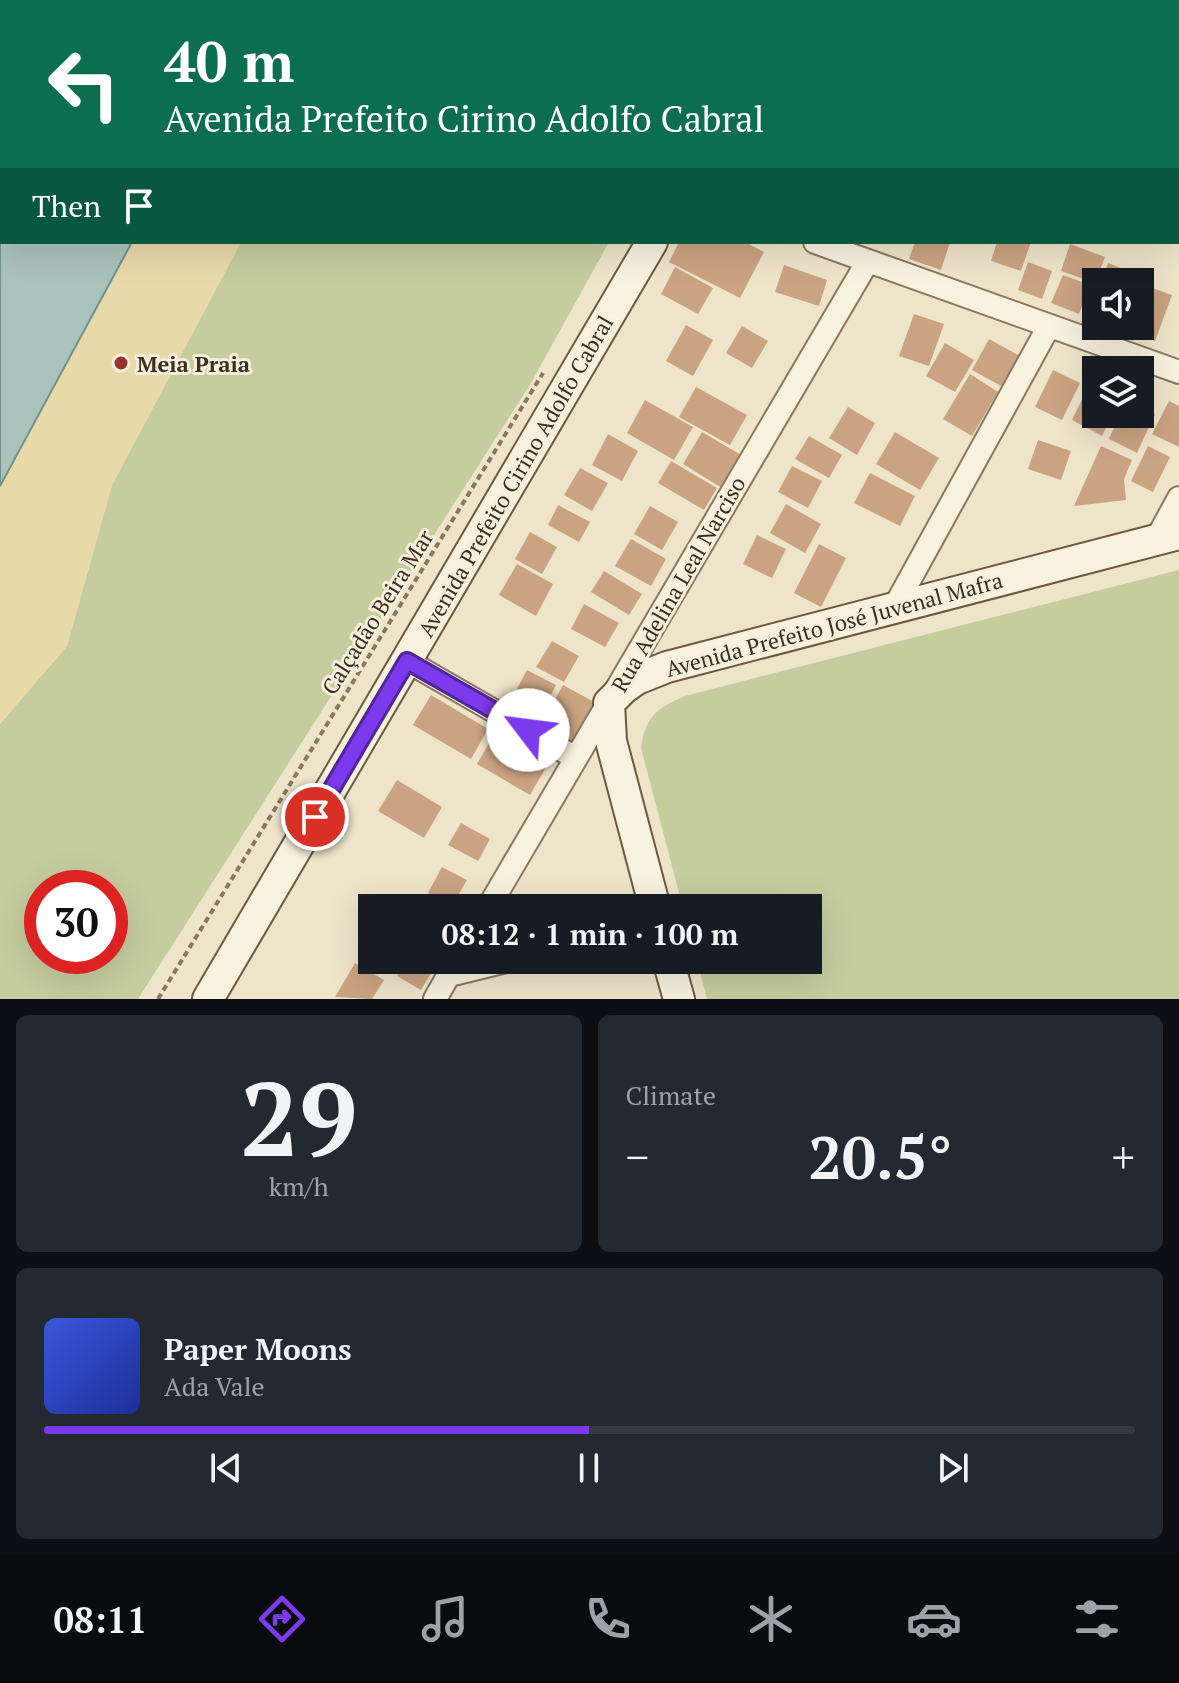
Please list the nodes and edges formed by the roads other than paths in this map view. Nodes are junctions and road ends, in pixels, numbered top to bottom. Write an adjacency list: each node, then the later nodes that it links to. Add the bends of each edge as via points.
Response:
1 (651, 244): 9 (main road, Avenida Prefeito Cirino Adolfo Cabral)
2 (821, 244): 3 (street)
3 (868, 261): 4 (street); 10 (street, Rua Adelina Leal Narciso)
4 (1049, 326): 5 (street); 8 (street)
5 (1179, 372)
6 (1179, 498): 7 (street)
7 (1168, 537): 8 (main road, Avenida Prefeito José Juvenal Mafra)
8 (894, 608): 10 (main road, Avenida Prefeito José Juvenal Mafra, via 667,667 637,679)
9 (407, 661): 11 (street); 16 (main road, Avenida Prefeito Cirino Adolfo Cabral)
10 (609, 703): 11 (street, Rua Adelina Leal Narciso); 13 (main road, via 611,741)
11 (576, 758): 12 (street, Rua Adelina Leal Narciso)
12 (496, 894)
13 (651, 894)
14 (449, 974): 17 (street)
15 (672, 974): 18 (main road)
16 (208, 999)
17 (435, 999)
18 (679, 999)

